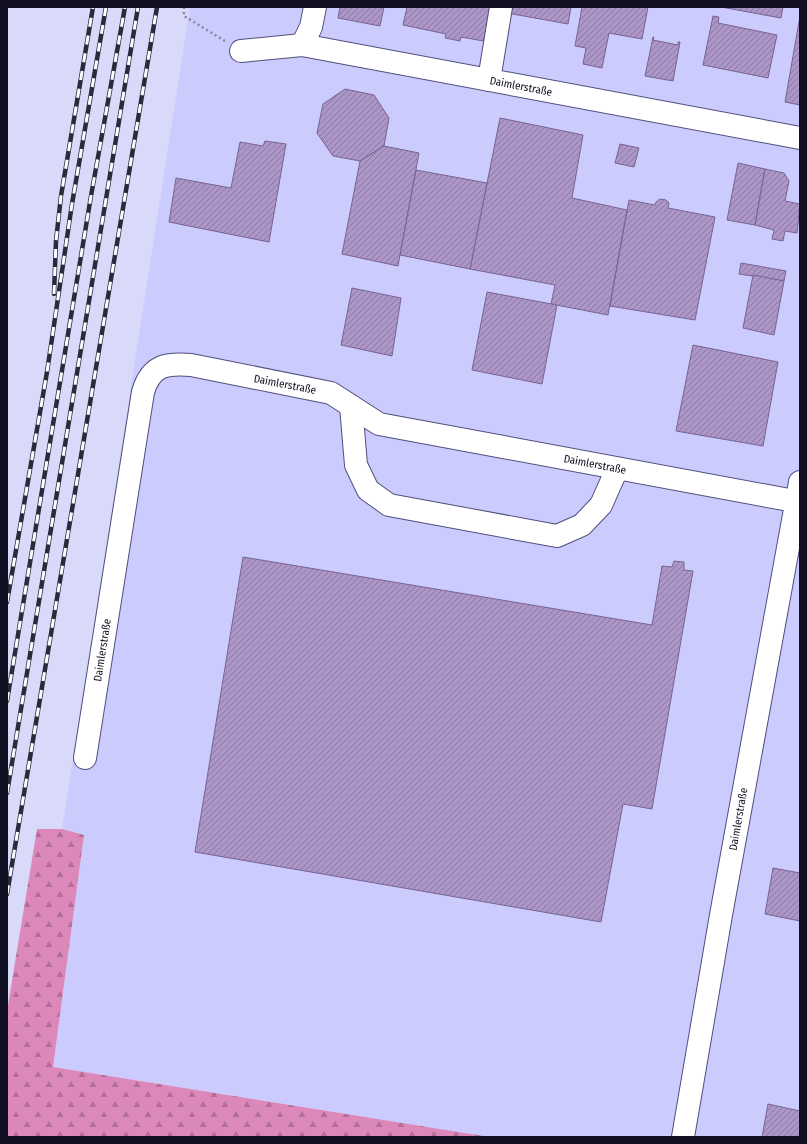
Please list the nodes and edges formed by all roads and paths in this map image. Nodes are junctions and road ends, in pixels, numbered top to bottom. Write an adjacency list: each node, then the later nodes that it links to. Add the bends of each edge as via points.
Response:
1 (184, 7): 5 (path, via 184,16)
2 (315, 7): 4 (street, via 311,27)
3 (501, 7): 6 (street)
4 (302, 46): 5 (street, Daimlerstraße); 6 (street, Daimlerstraße)
5 (241, 51)
6 (489, 80): 7 (street, Daimlerstraße)
7 (800, 138)
8 (351, 406): 9 (street, Daimlerstraße, via 379,424); 9 (street, via 356,465 368,490 389,505 557,536 582,525 601,505); 11 (street, Daimlerstraße, via 331,393 191,365 164,365 149,377 143,392)
9 (617, 469): 10 (street, Daimlerstraße)
10 (799, 495): 12 (street, Daimlerstraße, via 721,915)
11 (85, 758)
12 (683, 1137)

